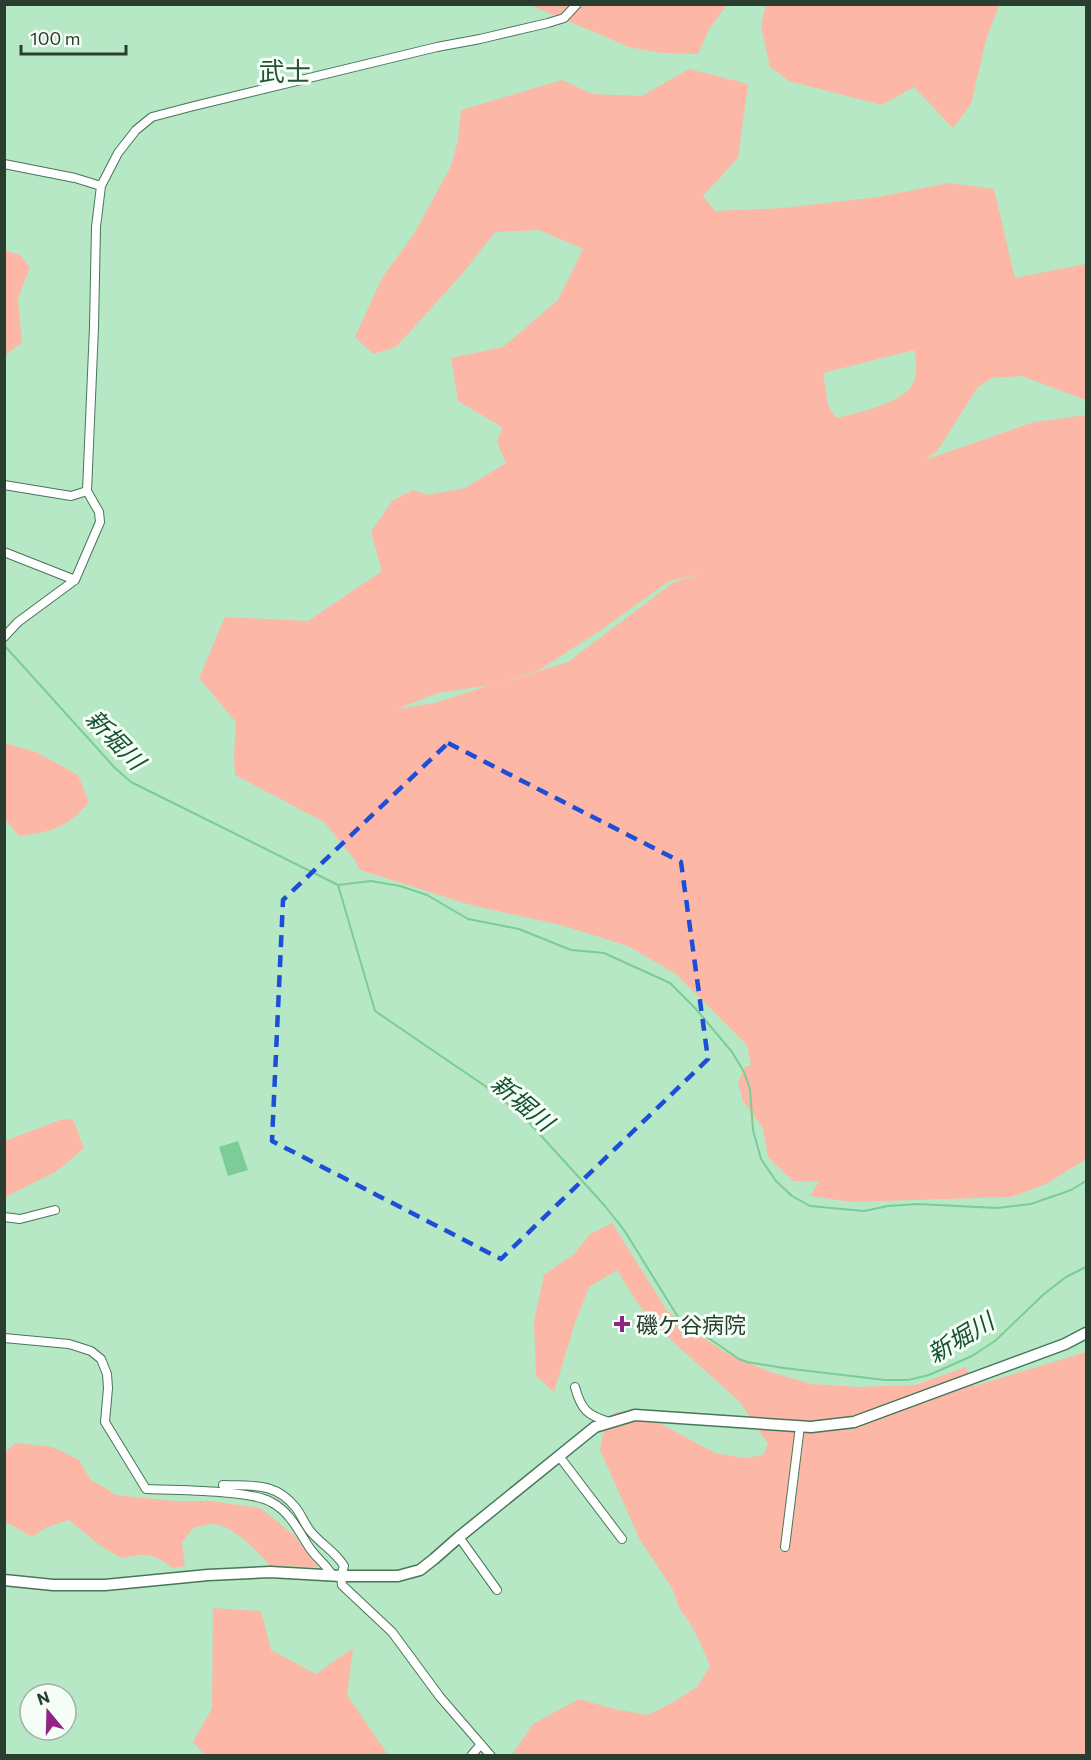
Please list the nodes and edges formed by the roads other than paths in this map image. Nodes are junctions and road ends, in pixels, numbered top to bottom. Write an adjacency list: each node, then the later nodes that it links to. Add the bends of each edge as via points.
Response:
1 (577, 4): 3 (street, via 564,18 548,23 152,117 118,153)
2 (4, 164): 3 (street)
3 (101, 186): 5 (street, via 96,226)
4 (4, 485): 5 (street, via 71,496)
5 (87, 491): 7 (street, via 100,522)
6 (4, 552): 7 (street)
7 (75, 580): 8 (street)
8 (4, 637)
9 (55, 1209): 10 (street, via 20,1219)
10 (4, 1218)
11 (1086, 1333): 15 (street, via 854,1422)
12 (4, 1338): 21 (street, via 53,1341 91,1351 107,1374 105,1422 146,1489 249,1495 270,1501 294,1521 310,1549)
13 (575, 1387): 14 (street, via 585,1411)
14 (610, 1422): 15 (street, via 635,1415); 16 (street, via 595,1427)
15 (800, 1426): 20 (street)
16 (559, 1456): 18 (street); 19 (street)
17 (223, 1485): 21 (street, via 270,1488 284,1495 323,1546 338,1556 344,1566)
18 (459, 1537): 21 (street, via 420,1570 398,1576); 23 (street)
19 (622, 1539)
20 (785, 1546)
21 (336, 1576): 22 (street, via 270,1572 105,1586); 24 (street, via 392,1632)
22 (4, 1580)
23 (497, 1590)
24 (481, 1744): 25 (street); 26 (street)
25 (471, 1755)
26 (491, 1755)

